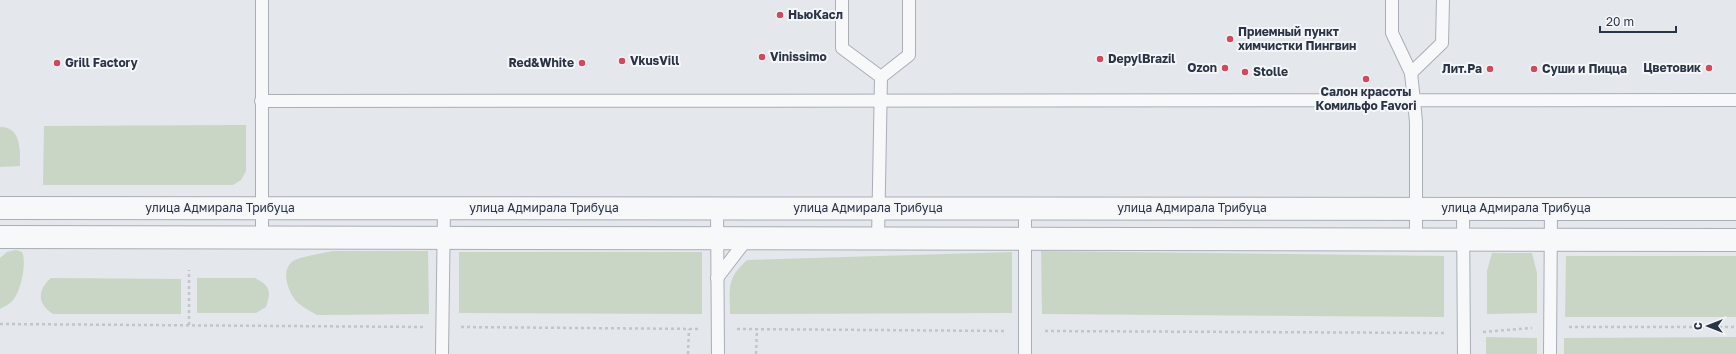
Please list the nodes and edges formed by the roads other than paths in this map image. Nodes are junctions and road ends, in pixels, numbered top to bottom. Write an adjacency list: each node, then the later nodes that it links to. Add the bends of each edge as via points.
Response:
1 (262, 0): 10 (lane)
2 (842, 0): 7 (lane, via 842,48)
3 (909, 0): 7 (lane, via 910,54)
4 (1392, 0): 6 (lane, via 1392,33)
5 (1443, 0): 6 (lane, via 1442,43)
6 (1411, 73): 8 (lane)
7 (881, 77): 11 (lane)
8 (1414, 100): 9 (lane); 11 (lane); 16 (lane)
9 (1736, 100)
10 (261, 101): 11 (lane); 20 (lane)
11 (881, 102): 21 (lane)
12 (0, 208): 20 (street, улица Адмирала Трибуца)
13 (444, 208): 14 (street, улица Адмирала Трибуца); 20 (street, улица Адмирала Трибуца); 24 (lane)
14 (717, 208): 21 (street, улица Адмирала Трибуца); 25 (lane)
15 (1025, 208): 16 (street, улица Адмирала Трибуца); 21 (street, улица Адмирала Трибуца); 28 (lane)
16 (1416, 208): 17 (street, улица Адмирала Трибуца); 29 (lane)
17 (1463, 208): 18 (street, улица Адмирала Трибуца); 30 (lane)
18 (1551, 208): 19 (street, улица Адмирала Трибуца); 31 (lane)
19 (1736, 208)
20 (262, 209): 23 (lane)
21 (878, 209): 27 (lane)
22 (0, 237): 23 (street)
23 (262, 238): 24 (street)
24 (444, 238): 25 (street); 34 (lane)
25 (717, 239): 26 (street); 33 (lane)
26 (747, 239): 27 (street); 33 (lane)
27 (878, 239): 28 (street)
28 (1025, 239): 29 (street); 36 (lane)
29 (1416, 240): 30 (street)
30 (1463, 240): 31 (street); 37 (lane)
31 (1551, 240): 32 (street); 38 (lane)
32 (1736, 240)
33 (717, 278): 35 (lane)
34 (442, 354)
35 (718, 354)
36 (1025, 354)
37 (1464, 354)
38 (1550, 354)

